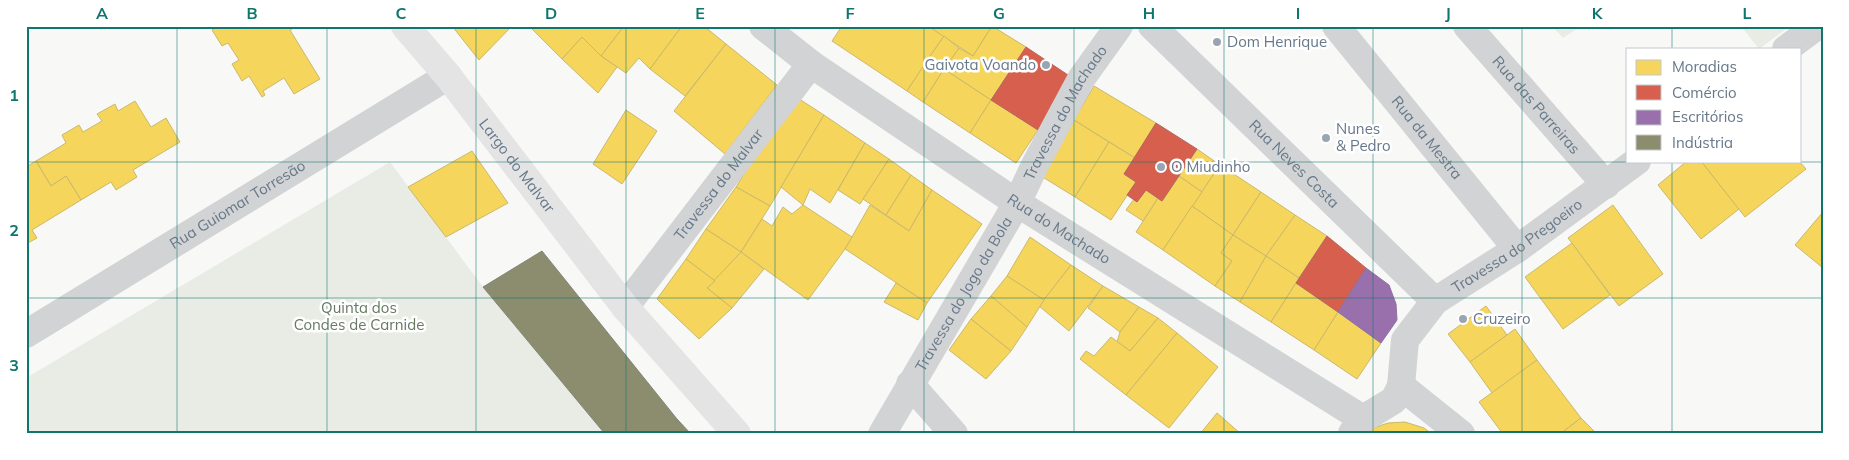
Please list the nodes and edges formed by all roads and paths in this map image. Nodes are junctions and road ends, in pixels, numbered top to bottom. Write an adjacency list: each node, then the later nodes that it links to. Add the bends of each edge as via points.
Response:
1 (406, 26): 10 (main road, Largo do Malvar)
2 (763, 26): 9 (street, Rua do Machado)
3 (1119, 26): 13 (street, Travessa do Machado, via 1081,79)
4 (1152, 26): 15 (street, Rua Neves Costa)
5 (1336, 26): 14 (street, Rua da Mestra)
6 (1467, 26): 12 (street, Rua das Parreiras)
7 (1817, 26): 8 (street)
8 (1787, 48)
9 (811, 64): 13 (street, Rua do Machado); 16 (street, Travessa do Malvar)
10 (448, 76): 16 (main road, Largo do Malvar); 17 (street, Rua Guiomar Torresão)
11 (1636, 162): 12 (street, Travessa do Pregoeiro)
12 (1606, 185): 14 (street, Travessa do Pregoeiro)
13 (1017, 203): 18 (street, Travessa do Jogo da Bola); 20 (street, Rua do Machado)
14 (1517, 249): 15 (street, Travessa do Pregoeiro)
15 (1435, 301): 19 (street, Travessa do Pregoeiro, via 1405,340)
16 (625, 307): 21 (main road, Largo do Malvar)
17 (26, 334)
18 (910, 384): 22 (street, Travessa do Jogo da Bola); 23 (street)
19 (1398, 393): 20 (street); 24 (street)
20 (1357, 426)
21 (737, 434)
22 (882, 434)
23 (954, 434)
24 (1461, 434)

